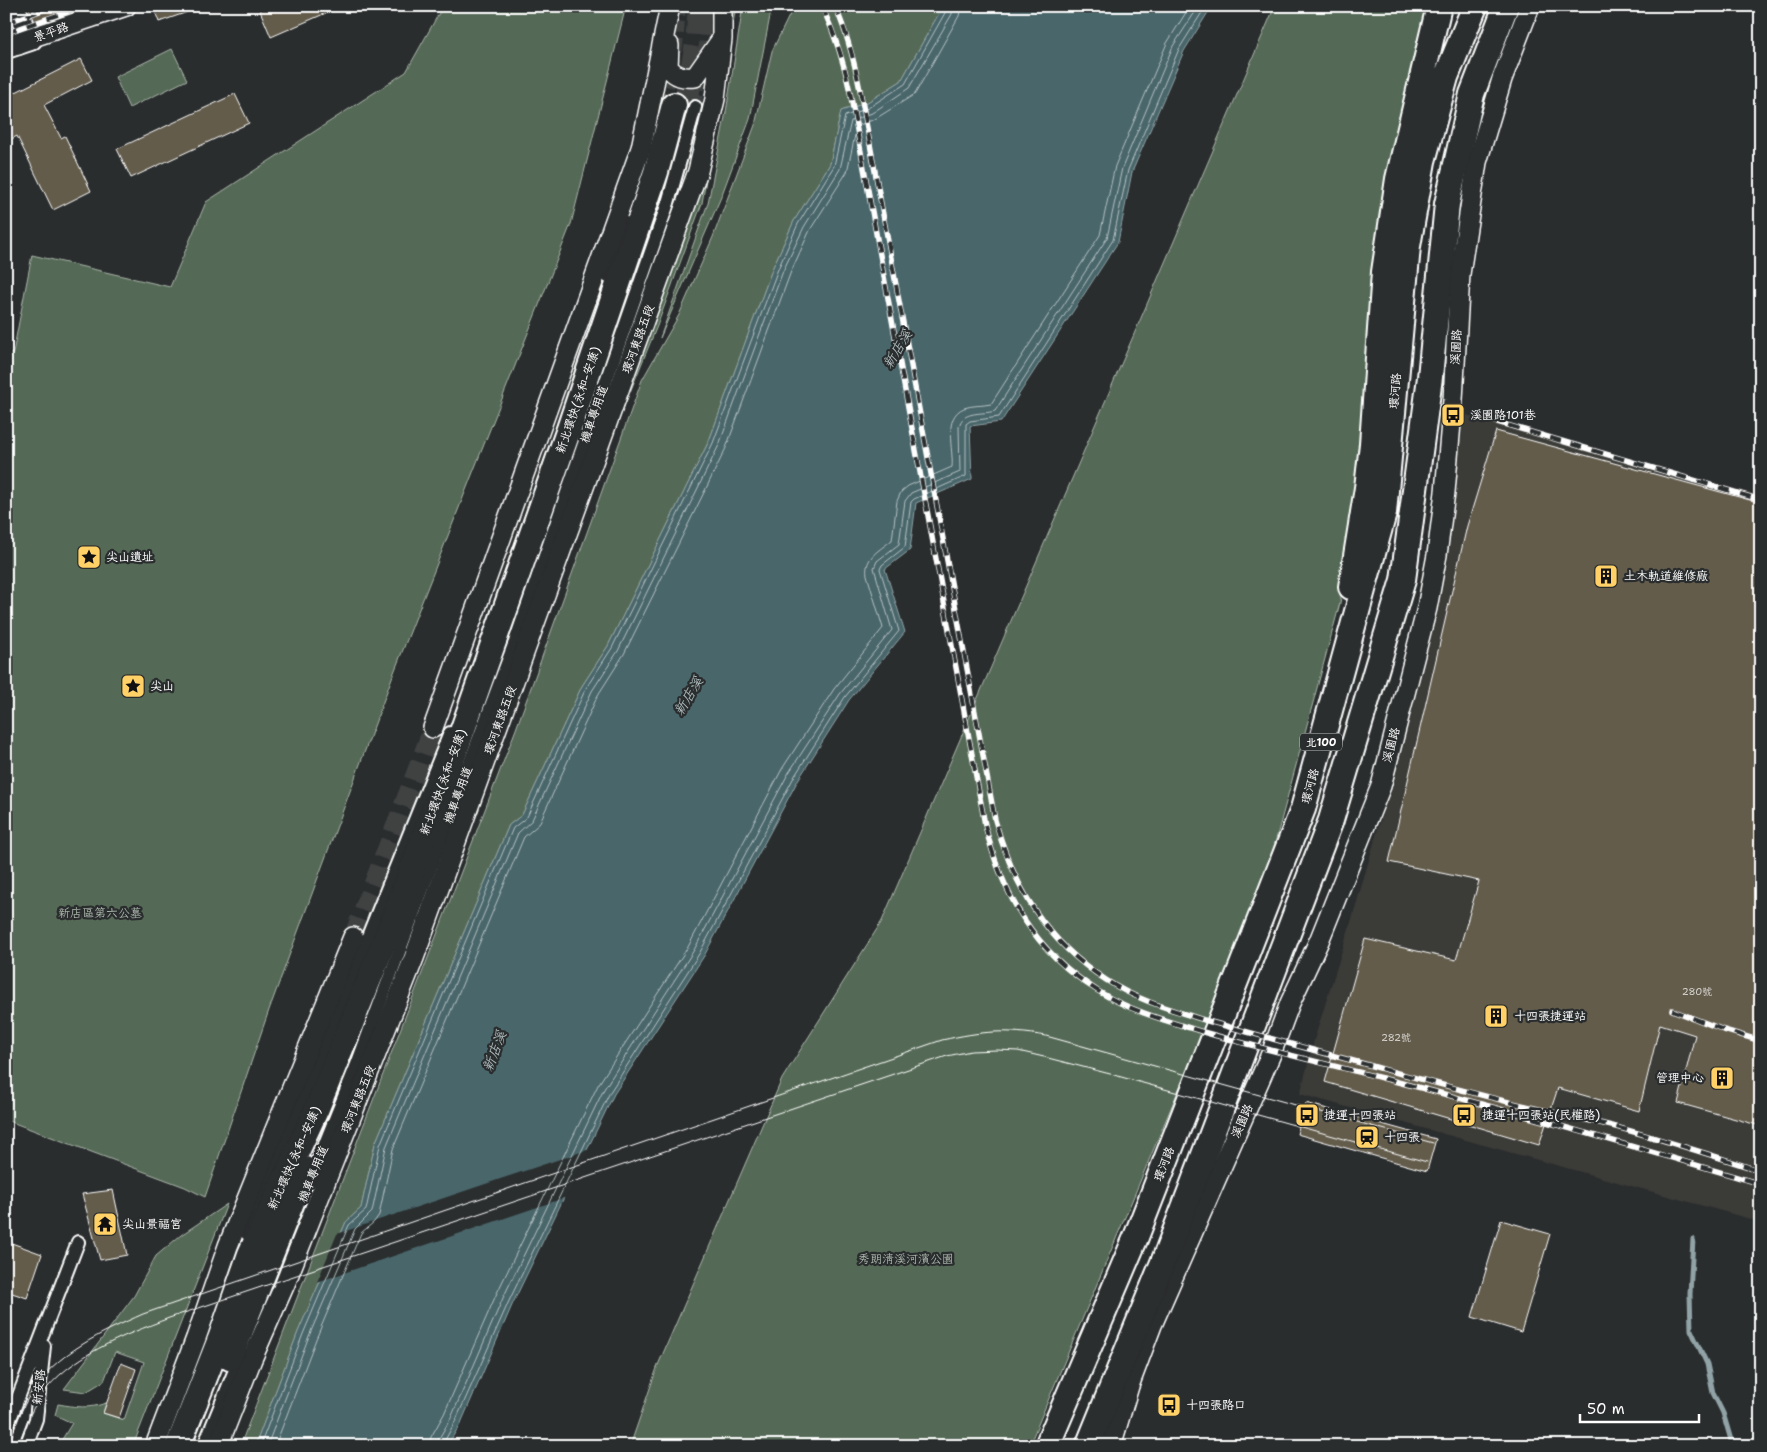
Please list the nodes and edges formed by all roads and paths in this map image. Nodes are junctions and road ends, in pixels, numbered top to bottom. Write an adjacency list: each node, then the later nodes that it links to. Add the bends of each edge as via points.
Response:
1 (14, 6): 9 (main road)
2 (126, 6): 9 (main road, 景平路)
3 (722, 6): 10 (main road, 環河東路五段)
4 (1439, 6): 14 (highway, via 1392,214 1384,272 1372,444)
5 (1475, 6): 14 (highway, 環河路 / 北100, via 1446,77 1423,161 1408,246 1384,513)
6 (1506, 6): 28 (highway, 北100, via 1472,94 1447,204 1430,378 1403,580 1331,820 1166,1255)
7 (1530, 6): 29 (main road, 溪園路, via 1502,79 1477,162 1460,274 1453,400 1437,555 1427,608 1381,786 1271,1054 1152,1325)
8 (670, 7): 10 (main road, via 668,67 676,75 695,76); 15 (main road, via 641,148)
9 (30, 38): 11 (highway); 12 (main road, 景平路)
10 (722, 39): 26 (main road, 環河東路五段, via 716,99 698,171 669,254 414,958)
11 (6, 46)
12 (6, 53)
13 (680, 105): 19 (street, via 646,166 574,384 454,721 240,1250 186,1402); 23 (highway, 新北環快(永和-安康), via 446,778 317,1108 250,1254); 24 (highway, 新北環快(永和-安康), via 664,176 578,432 447,799 393,947); 25 (street, 機車專用道, via 668,204 515,642 356,1067)
14 (1331, 706): 27 (highway, 環河路 / 北100, via 1303,809 1136,1237)
15 (433, 728)
16 (353, 938): 19 (main road, via 228,1246)
17 (78, 1242): 18 (street, 新安路)
18 (46, 1327): 20 (street, 新安路); 21 (street, 新安路, via 36,1419)
19 (162, 1427): 22 (main road)
20 (6, 1429)
21 (26, 1446)
22 (155, 1446)
23 (178, 1446)
24 (195, 1446)
25 (204, 1446)
26 (218, 1446)
27 (1047, 1446)
28 (1088, 1446)
29 (1111, 1446)

